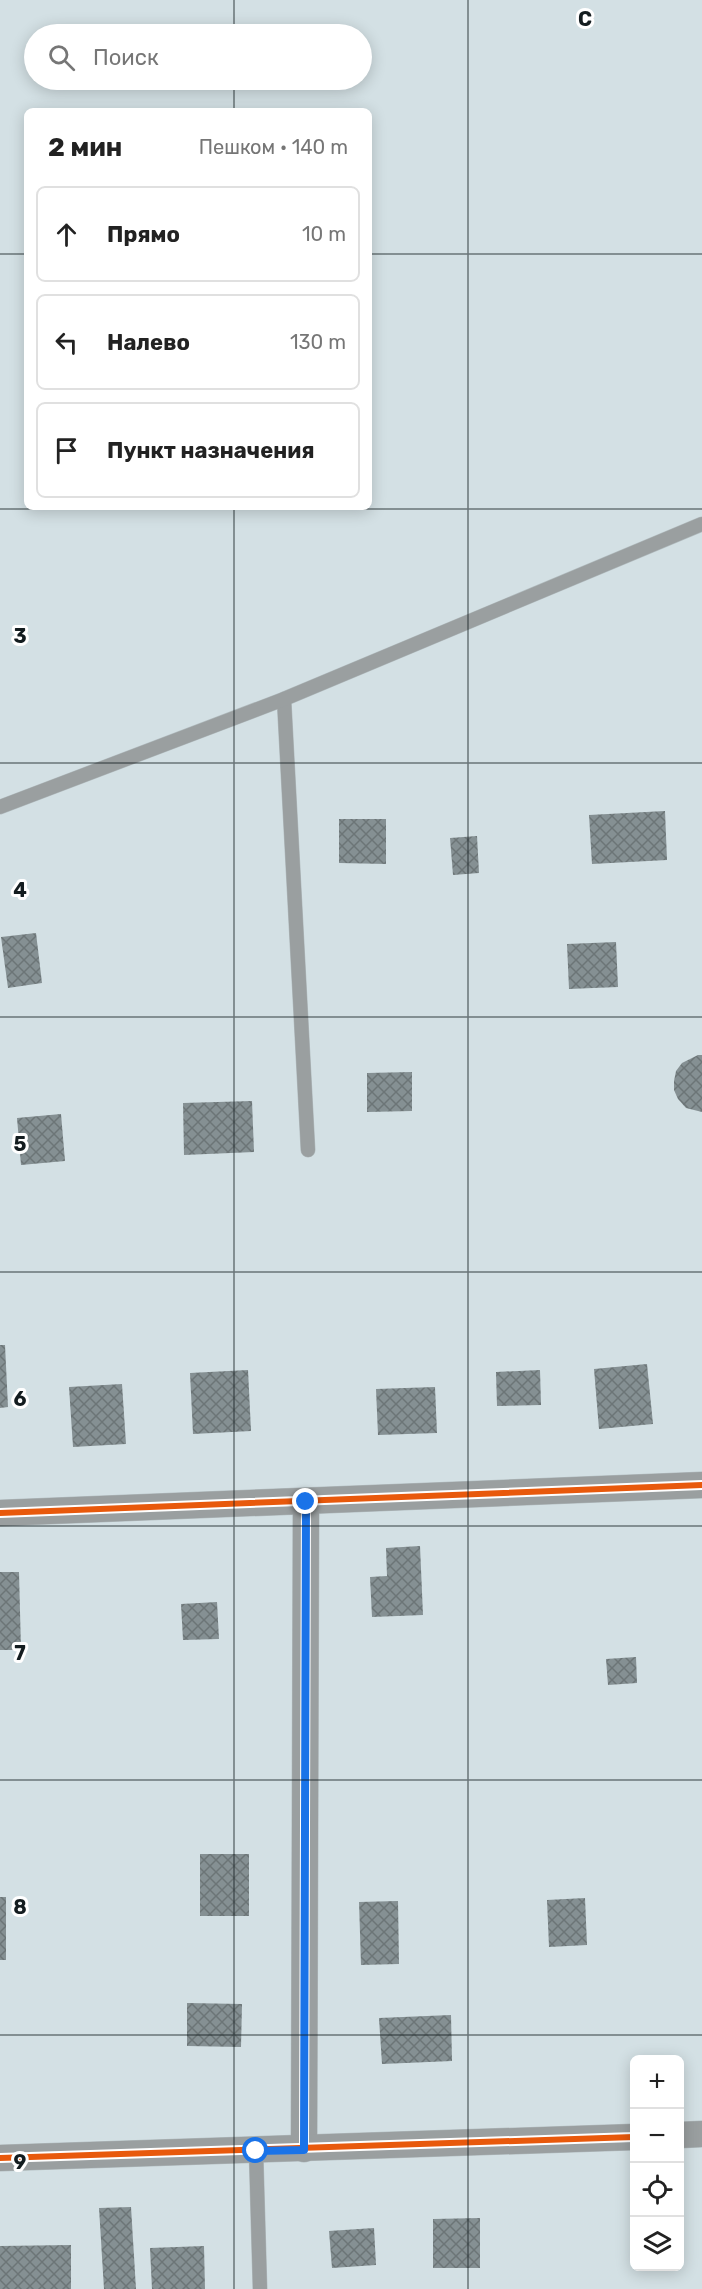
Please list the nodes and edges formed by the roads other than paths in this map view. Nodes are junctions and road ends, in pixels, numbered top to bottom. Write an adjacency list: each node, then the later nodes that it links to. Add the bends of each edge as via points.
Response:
1 (702, 524): 2 (lane)
2 (284, 699): 3 (lane); 4 (lane)
3 (0, 807)
4 (308, 1150)
5 (702, 1485): 6 (street)
6 (306, 1502): 7 (street); 11 (street)
7 (0, 1513)
8 (702, 2134): 9 (street)
9 (684, 2135)
10 (630, 2137): 11 (street)
11 (304, 2150): 12 (street)
12 (256, 2151): 13 (street); 14 (lane)
13 (0, 2158)
14 (260, 2289)

